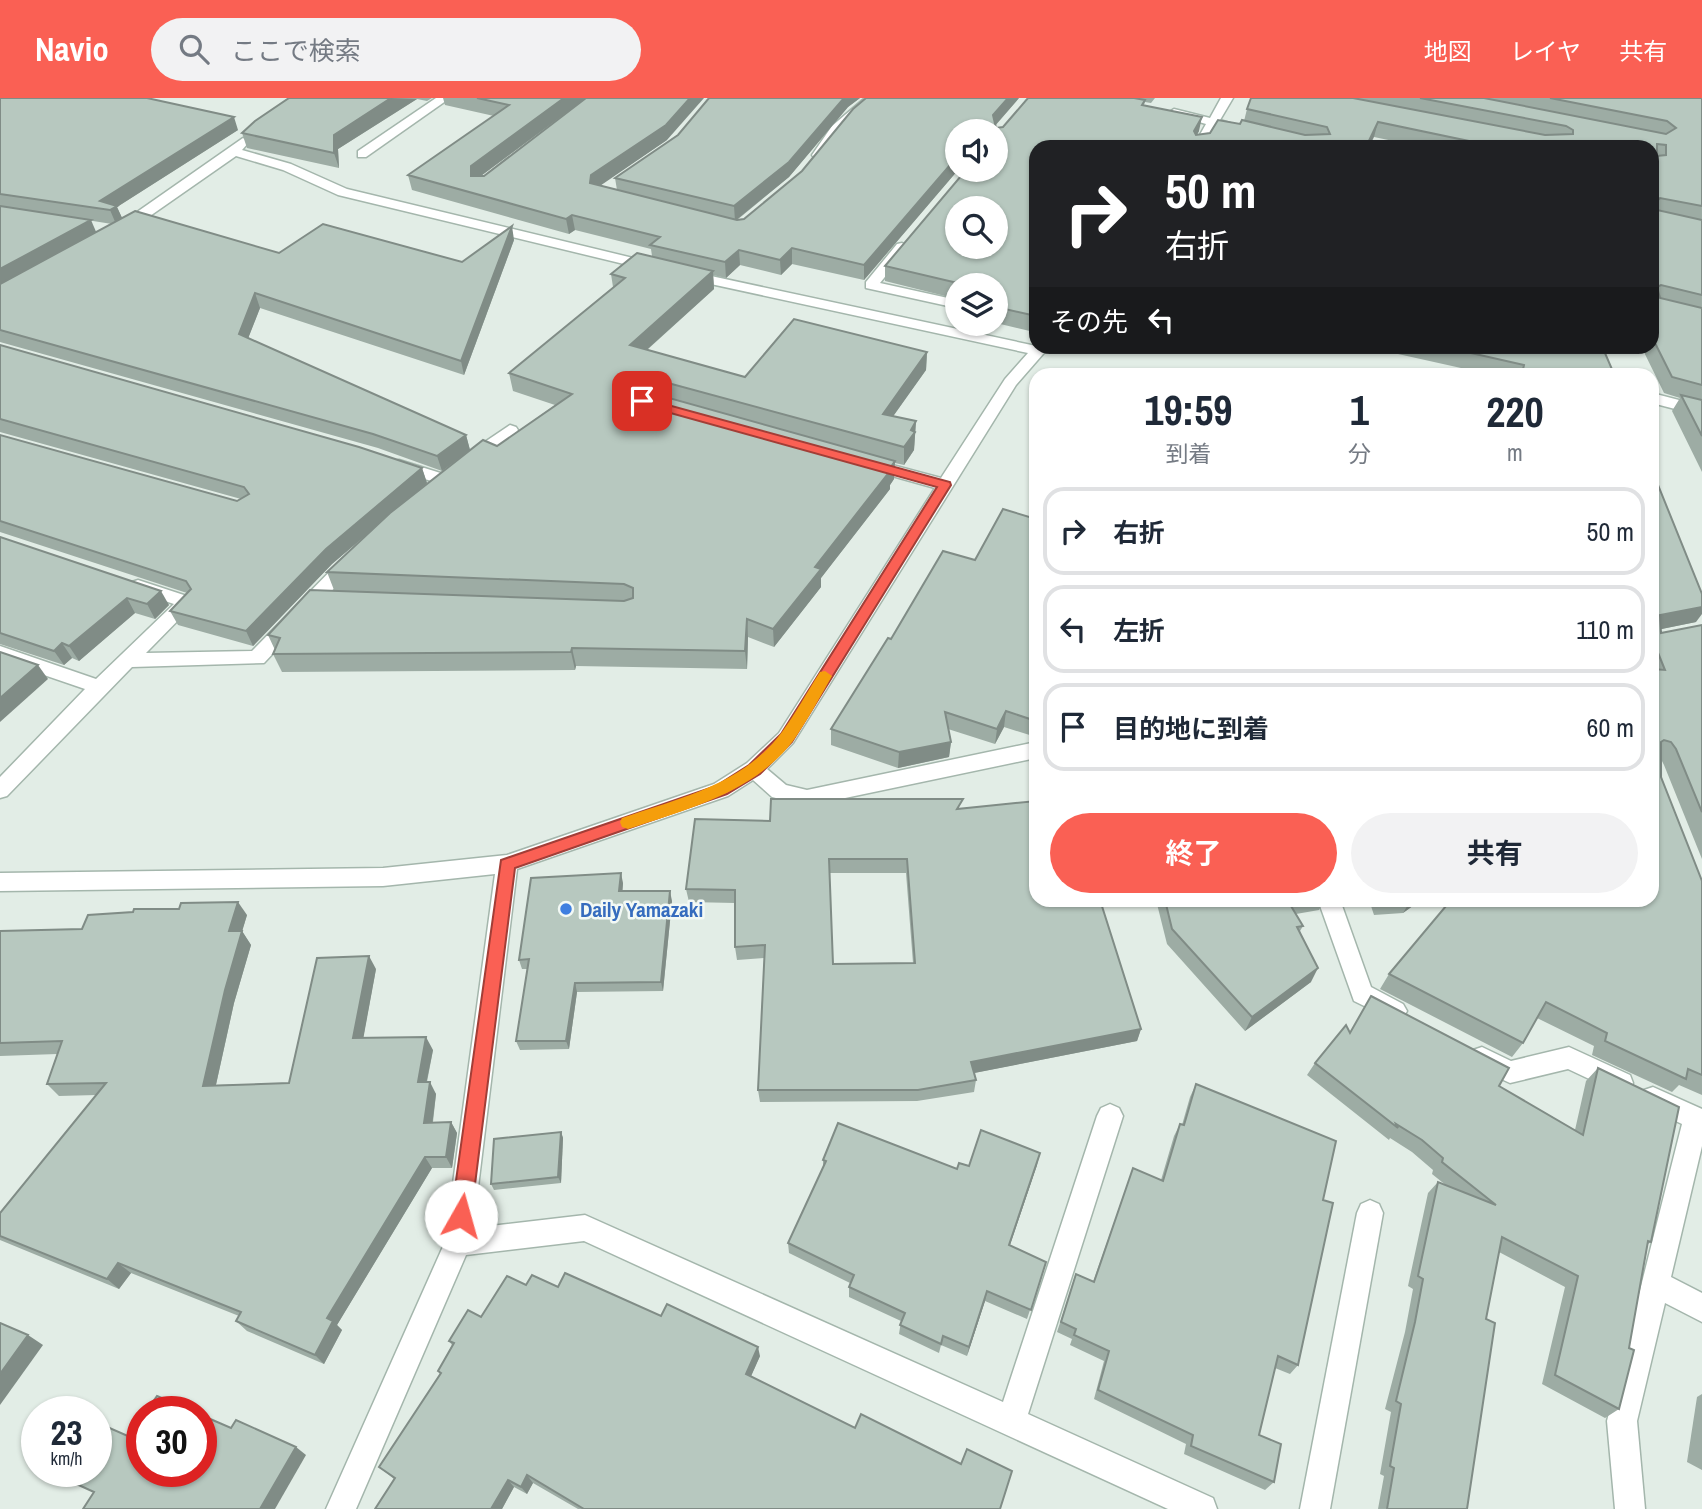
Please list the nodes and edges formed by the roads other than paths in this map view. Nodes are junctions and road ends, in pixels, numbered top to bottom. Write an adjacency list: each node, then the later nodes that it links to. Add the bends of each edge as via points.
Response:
1 (444, 98): 10 (street)
2 (872, 98): 11 (street, via 836,129)
3 (1227, 98): 5 (street)
4 (1161, 111): 5 (street)
5 (1212, 122): 7 (street); 8 (street)
6 (250, 134): 9 (street)
7 (1265, 134)
8 (1203, 140)
9 (234, 152): 13 (street); 15 (street, via 287,167 343,192 736,287)
10 (362, 154)
11 (813, 163)
12 (915, 232): 14 (street, via 871,285)
13 (111, 233)
14 (945, 301)
15 (1029, 347)
16 (1035, 354): 23 (street, via 1010,382)
17 (1659, 400): 18 (street)
18 (1702, 411)
19 (510, 430): 22 (street)
20 (853, 459): 23 (street)
21 (383, 460): 22 (street)
22 (444, 480): 24 (street)
23 (945, 485): 33 (street, via 786,738)
24 (423, 498)
25 (360, 552): 27 (street)
26 (125, 582): 30 (street, via 187,603)
27 (313, 599): 28 (street); 30 (street, via 257,658)
28 (340, 600)
29 (0, 653): 31 (street)
30 (128, 660): 31 (street)
31 (99, 687): 34 (street)
32 (1029, 751): 33 (street, via 807,798 779,791)
33 (754, 769): 35 (street, via 721,790)
34 (0, 790)
35 (507, 864): 36 (street, via 383,877); 43 (street)
36 (0, 881)
37 (1331, 907): 38 (street, via 1362,994)
38 (1411, 1020)
39 (1460, 1046): 41 (street, via 1510,1073 1569,1059)
40 (1110, 1116): 46 (street)
41 (1699, 1120): 44 (street)
42 (1370, 1213): 49 (street)
43 (457, 1243): 46 (street, via 585,1228); 47 (street)
44 (1656, 1284): 45 (street); 50 (street, via 1622,1421)
45 (1702, 1308)
46 (1011, 1421): 48 (street)
47 (341, 1509)
48 (1202, 1509)
49 (1315, 1509)
50 (1630, 1509)

